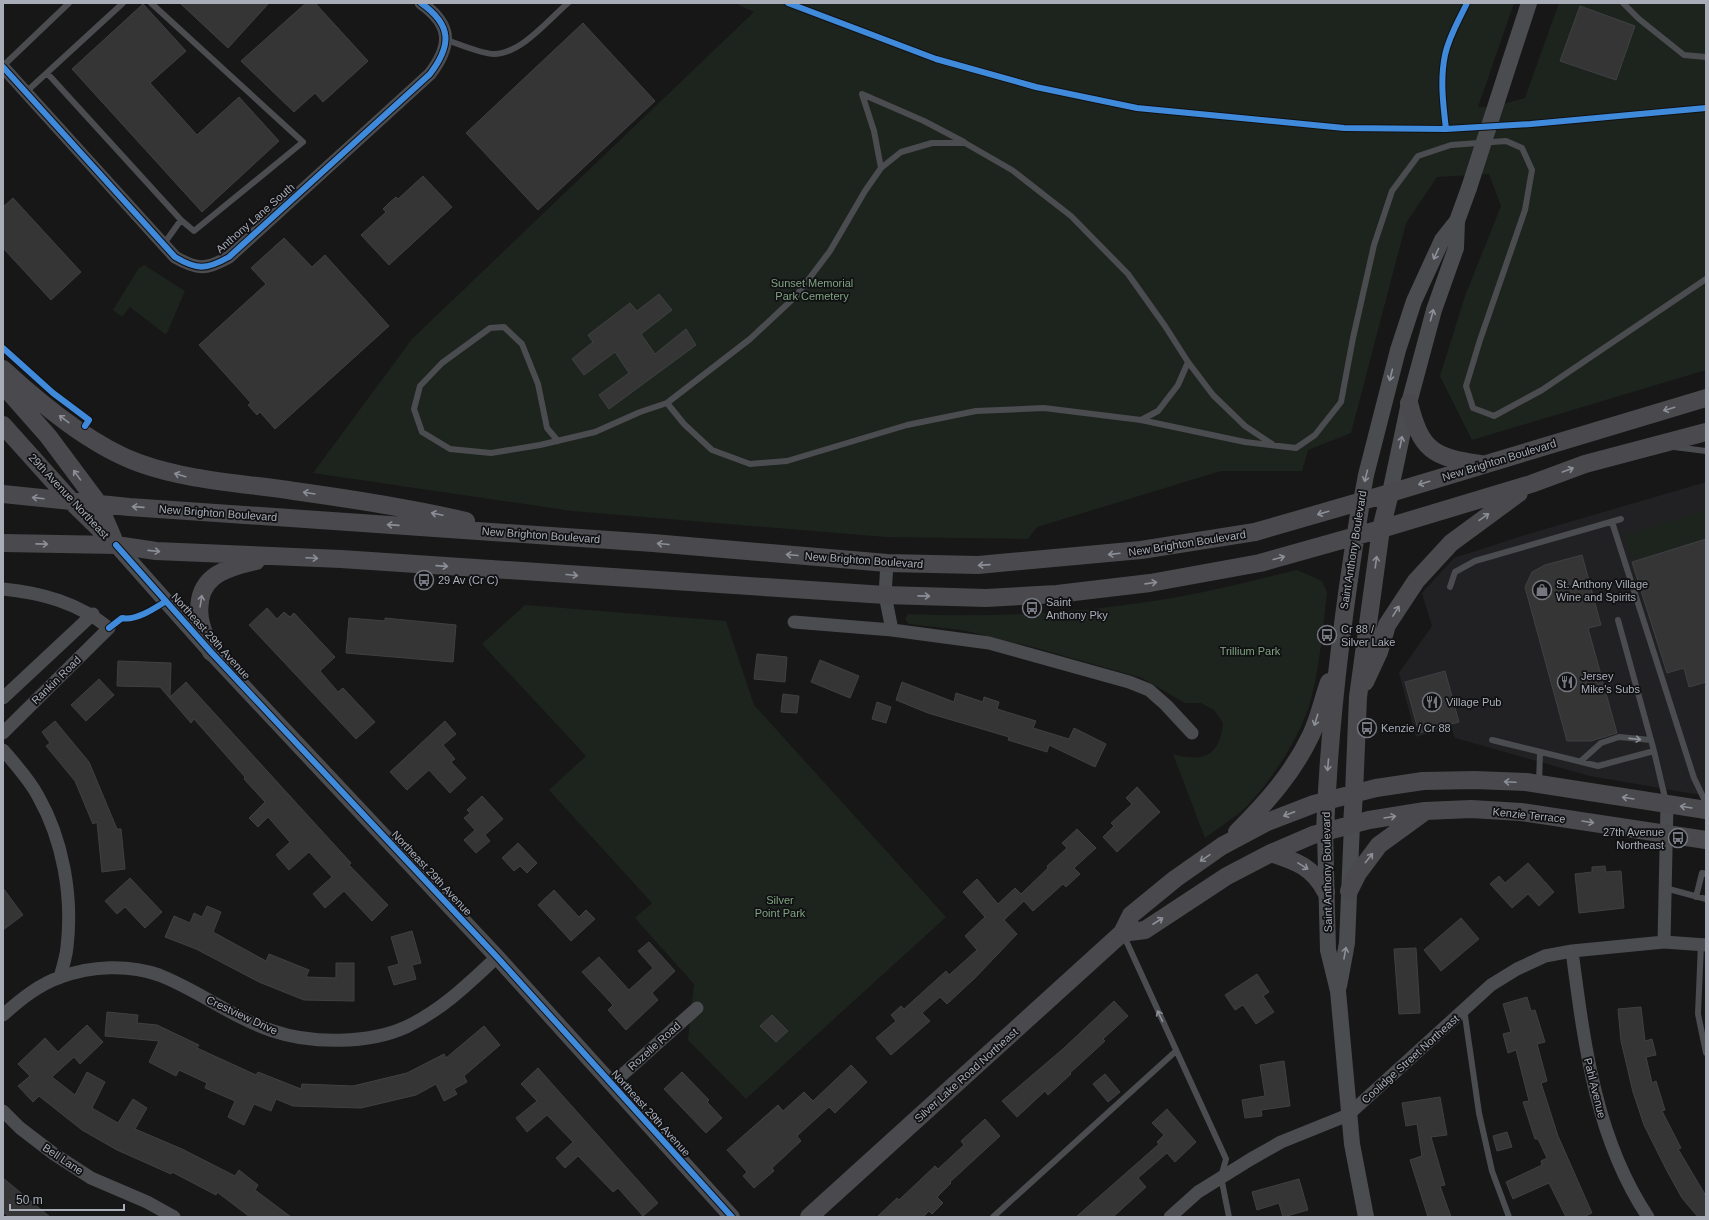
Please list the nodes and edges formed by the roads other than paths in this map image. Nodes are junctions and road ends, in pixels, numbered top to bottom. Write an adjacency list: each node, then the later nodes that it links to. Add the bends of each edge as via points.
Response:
1 (69, 3): 10 (lane)
2 (123, 3): 11 (lane)
3 (151, 3): 15 (lane, via 303,142 194,231)
4 (421, 3): 8 (street, via 442,23)
5 (568, 3): 8 (lane, via 519,47 507,52 493,54)
6 (1529, 3): 16 (street, Saint Anthony Boulevard, bridge)
7 (1623, 3): 9 (lane, via 1684,55)
8 (446, 40): 17 (street, Anthony Lane South, via 440,61 430,74 229,257 217,264 200,268 188,265 175,257)
9 (1706, 57)
10 (3, 67): 12 (street, Anthony Lane South)
11 (47, 73): 12 (lane); 15 (lane)
12 (26, 92): 17 (street, Anthony Lane South)
13 (965, 143): 14 (lane, via 932,143 901,152); 14 (lane, via 924,121 862,94 874,131); 19 (lane, via 1012,170 1071,216 1128,274)
14 (881, 168): 23 (lane, via 830,252 796,296 750,339)
15 (181, 220): 17 (lane)
16 (1457, 221): 24 (street, Saint Anthony Boulevard, one-way to 16, via 1434,310 1456,248); 37 (street, Saint Anthony Boulevard, one-way to 37, via 1442,240 1414,301 1398,350)
17 (163, 245)
18 (1706, 279): 29 (lane, via 1542,390 1494,416 1473,408 1466,386 1525,210 1532,170 1522,148 1506,141 1451,145 1418,156 1392,190 1374,245 1341,402 1315,435 1296,448)
19 (1188, 362): 25 (lane, via 1178,385 1158,411); 29 (lane, via 1213,395 1245,426)
20 (3, 369): 42 (main road, one-way to 20, via 406,508 187,477 139,463 82,432 22,387)
21 (3, 385): 38 (main road, 29th Avenue Northeast, one-way to 21, via 48,436)
22 (1706, 398): 32 (main road, New Brighton Boulevard, one-way to 32)
23 (667, 403): 25 (lane, via 684,424 712,450 750,464 787,461 907,425 976,411 1044,408); 28 (lane, via 595,432)
24 (1409, 403): 32 (main road, via 1418,434 1430,449 1441,456); 34 (street, Saint Anthony Boulevard, one-way to 24)
25 (1140, 420): 29 (lane, via 1245,442)
26 (3, 425): 36 (main road, 29th Avenue Northeast)
27 (1706, 432): 30 (main road)
28 (558, 441): 28 (lane, via 491,453 450,449 422,432 414,409 420,386 442,363 490,328 504,327 522,344 538,384 547,428)
29 (1273, 445)
30 (1658, 445): 31 (lane); 33 (main road, one-way to 30, via 1585,464)
31 (1706, 451)
32 (1485, 465): 34 (main road, New Brighton Boulevard, one-way to 34)
33 (1531, 484): 41 (main road); 57 (main road, one-way to 33, via 1379,652 1387,625 1416,581 1451,543)
34 (1390, 493): 37 (main road, New Brighton Boulevard); 41 (main road, Saint Anthony Boulevard)
35 (3, 494): 36 (main road, New Brighton Boulevard, one-way to 35)
36 (72, 502): 38 (main road, New Brighton Boulevard); 45 (main road, 29th Avenue Northeast)
37 (1361, 502): 43 (main road, Saint Anthony Boulevard); 47 (main road, New Brighton Boulevard, one-way to 47, via 1255,532 1141,550 978,565)
38 (98, 503): 42 (main road, New Brighton Boulevard, one-way to 38); 45 (main road, 29th Avenue Northeast)
39 (1621, 519): 40 (lane)
40 (1612, 522): 48 (lane, via 1475,561 1455,572); 69 (lane, via 1694,778)
41 (1381, 529): 43 (main road); 57 (main road, Saint Anthony Boulevard, one-way to 41)
42 (530, 534): 47 (main road, New Brighton Boulevard, one-way to 42)
43 (1355, 536): 50 (main road, one-way to 43, via 986,598 1105,589 1260,563); 56 (main road, Saint Anthony Boulevard)
44 (3, 543): 45 (main road, one-way to 45)
45 (116, 545): 46 (main road, one-way to 46, via 156,551); 55 (street, Northeast 29th Avenue)
46 (282, 556): 50 (main road, one-way to 50); 55 (main road, one-way to 46, via 200,619 200,600 204,588 216,573 234,566)
47 (887, 563): 50 (street)
48 (1450, 586)
49 (3, 589): 51 (street, via 56,598)
50 (885, 595): 54 (street)
51 (92, 614): 58 (street, Rankin Road); 59 (street, Rankin Road, via 109,628)
52 (1618, 620): 62 (lane)
53 (794, 622): 54 (street)
54 (892, 630): 60 (street, via 989,643 1129,682 1149,690)
55 (211, 652): 88 (street, Northeast 29th Avenue)
56 (1338, 657): 68 (main road, Saint Anthony Boulevard, one-way to 68, via 1326,784); 76 (main road, one-way to 76, via 1312,734 1287,778 1267,802)
57 (1358, 697): 68 (main road, Saint Anthony Boulevard)
58 (3, 698)
59 (3, 733)
60 (1192, 733)
61 (1492, 740): 65 (lane)
62 (1651, 740): 64 (lane); 66 (lane, one-way to 62, via 1601,743 1620,737)
63 (3, 750): 89 (street, via 38,795 52,824 62,857 69,919 67,948)
64 (1654, 751): 66 (lane, via 1598,766); 70 (lane)
65 (1540, 753): 66 (lane); 67 (lane)
66 (1581, 761)
67 (1539, 784): 68 (main road, one-way to 68, via 1475,780 1423,781 1376,788); 70 (main road, one-way to 67)
68 (1340, 797): 73 (main road, Saint Anthony Boulevard); 73 (main road, Saint Anthony Boulevard); 76 (main road, Silver Lake Road Northeast, one-way to 76, via 1267,822)
69 (1706, 803)
70 (1666, 804): 71 (main road, one-way to 70); 74 (street)
71 (1706, 810)
72 (1425, 811): 73 (main road, Kenzie Terrace, one-way to 72); 74 (main road, Kenzie Terrace, one-way to 74, via 1471,809 1521,812); 80 (main road, one-way to 72, via 1358,873 1379,845)
73 (1338, 828): 77 (main road); 80 (street, Saint Anthony Boulevard); 81 (street, Saint Anthony Boulevard)
74 (1667, 834): 75 (main road, Kenzie Terrace); 79 (street)
75 (1706, 840)
76 (1222, 846): 84 (main road, Silver Lake Road Northeast, one-way to 84, via 1175,879 1131,915)
77 (1270, 853): 81 (main road, one-way to 81, via 1295,862 1310,871 1319,878); 84 (main road, one-way to 77, via 1145,930 1227,876)
78 (1706, 874): 82 (lane, via 1702,873)
79 (1665, 888): 82 (lane); 85 (street)
80 (1349, 891): 90 (street, Saint Anthony Boulevard, one-way to 80, via 1347,943)
81 (1326, 892): 90 (street, Saint Anthony Boulevard, via 1328,950)
82 (1696, 897): 83 (lane)
83 (1706, 899)
84 (1122, 933): 94 (lane, one-way to 84); 102 (main road, Silver Lake Road Northeast)
85 (1664, 942): 86 (street); 87 (street, Coolidge Street Northeast)
86 (1704, 945): 95 (lane, via 1698,1014)
87 (1572, 951): 92 (street, Coolidge Street Northeast, via 1545,956 1517,969 1491,985); 108 (street, Pahl Avenue, via 1589,1071 1622,1168)
88 (497, 957): 89 (street, Crestview Drive, via 435,1012 405,1027 340,1041 306,1039 273,1032 158,975 127,968 96,968); 96 (street, Northeast 29th Avenue)
89 (60, 977): 93 (street, Crestview Drive, via 37,988)
90 (1338, 991): 98 (street, Saint Anthony Boulevard)
91 (697, 1008): 96 (street, Rozelle Road)
92 (1464, 1009): 98 (street, Coolidge Street Northeast); 107 (lane, via 1479,1113 1492,1171)
93 (3, 1015)
94 (1176, 1051): 99 (lane, via 1226,1158); 103 (lane)
95 (1706, 1053)
96 (612, 1084): 101 (street, Northeast 29th Avenue)
97 (3, 1110): 100 (street, Bell Lane, via 20,1128 54,1154 92,1178)
98 (1348, 1115): 99 (street, Coolidge Street Northeast, via 1282,1142); 106 (street, Saint Anthony Boulevard)
99 (1221, 1177): 104 (street, Coolidge Street Northeast, via 1198,1192); 105 (lane)
100 (174, 1217)
101 (732, 1217)
102 (809, 1217)
103 (993, 1217)
104 (1170, 1217)
105 (1229, 1217)
106 (1366, 1217)
107 (1509, 1217)
108 (1648, 1217)

